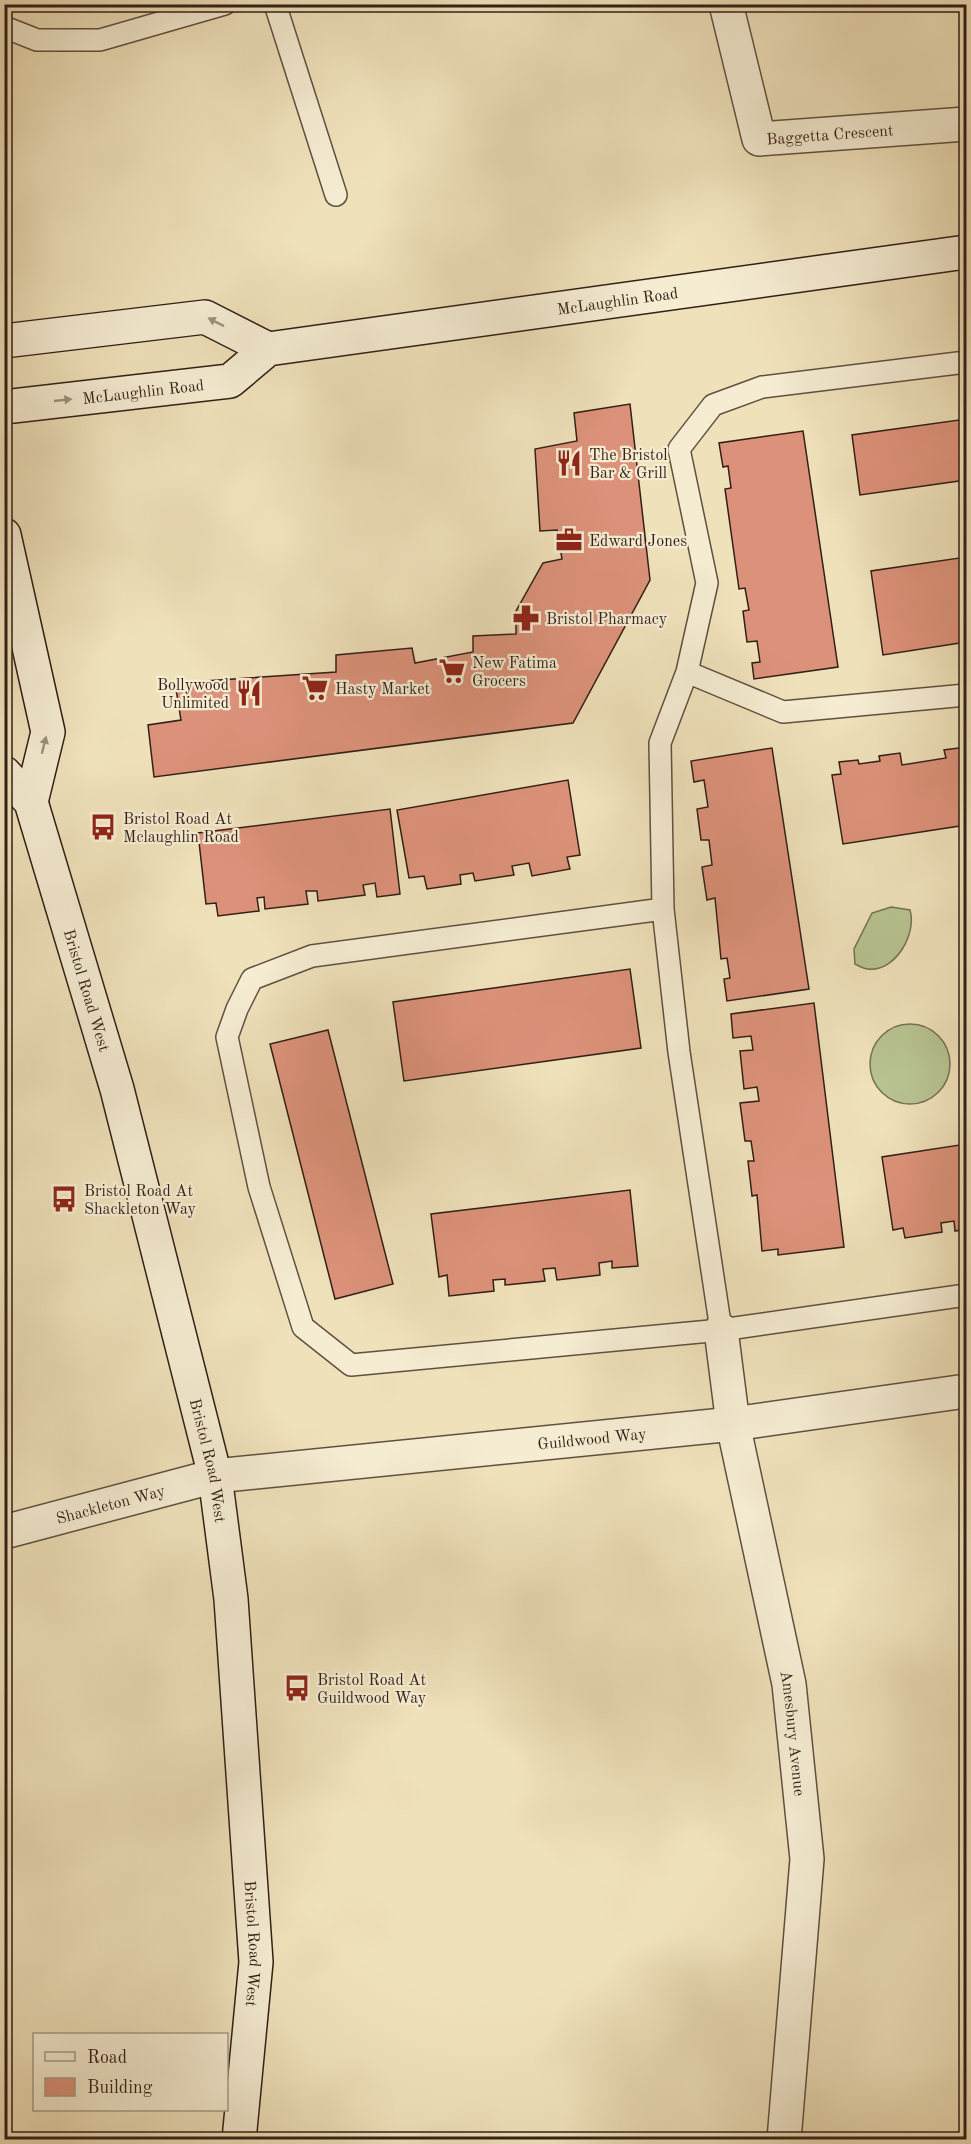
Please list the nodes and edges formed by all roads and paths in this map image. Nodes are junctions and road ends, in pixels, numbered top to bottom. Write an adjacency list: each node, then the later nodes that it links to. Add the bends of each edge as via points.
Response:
1 (225, 4): 4 (lane, via 100,40 37,40)
2 (275, 4): 6 (lane)
3 (726, 4): 5 (street, Baggetta Crescent, via 759,139)
4 (4, 27)
5 (966, 124)
6 (336, 195)
7 (966, 252): 9 (street, McLaughlin Road)
8 (4, 341): 9 (street, one-way to 8, via 205,317)
9 (268, 349): 11 (street, McLaughlin Road, one-way to 9, via 230,381)
10 (966, 362): 13 (lane, via 762,387 713,405 679,449 707,583)
11 (4, 407)
12 (4, 535): 16 (street, one-way to 12, via 48,732)
13 (687, 672): 14 (lane, via 783,712); 17 (lane, via 660,743)
14 (966, 695)
15 (4, 773): 16 (street, Bristol Road West)
16 (31, 802): 22 (street, Bristol Road West, via 117,1089)
17 (663, 909): 19 (lane, via 679,1052); 19 (lane, via 312,956 252,979 227,1037 258,1187 303,1327 351,1365)
18 (966, 1295): 19 (lane)
19 (721, 1330): 21 (street, Amesbury Avenue)
20 (966, 1391): 21 (street, Guildwood Way)
21 (733, 1424): 22 (street, Guildwood Way); 25 (street, Amesbury Avenue, via 789,1684 807,1860)
22 (215, 1476): 23 (street, Shackleton Way); 24 (street, Bristol Road West, via 231,1599 256,1962)
23 (4, 1532)
24 (239, 2139)
25 (784, 2139)

